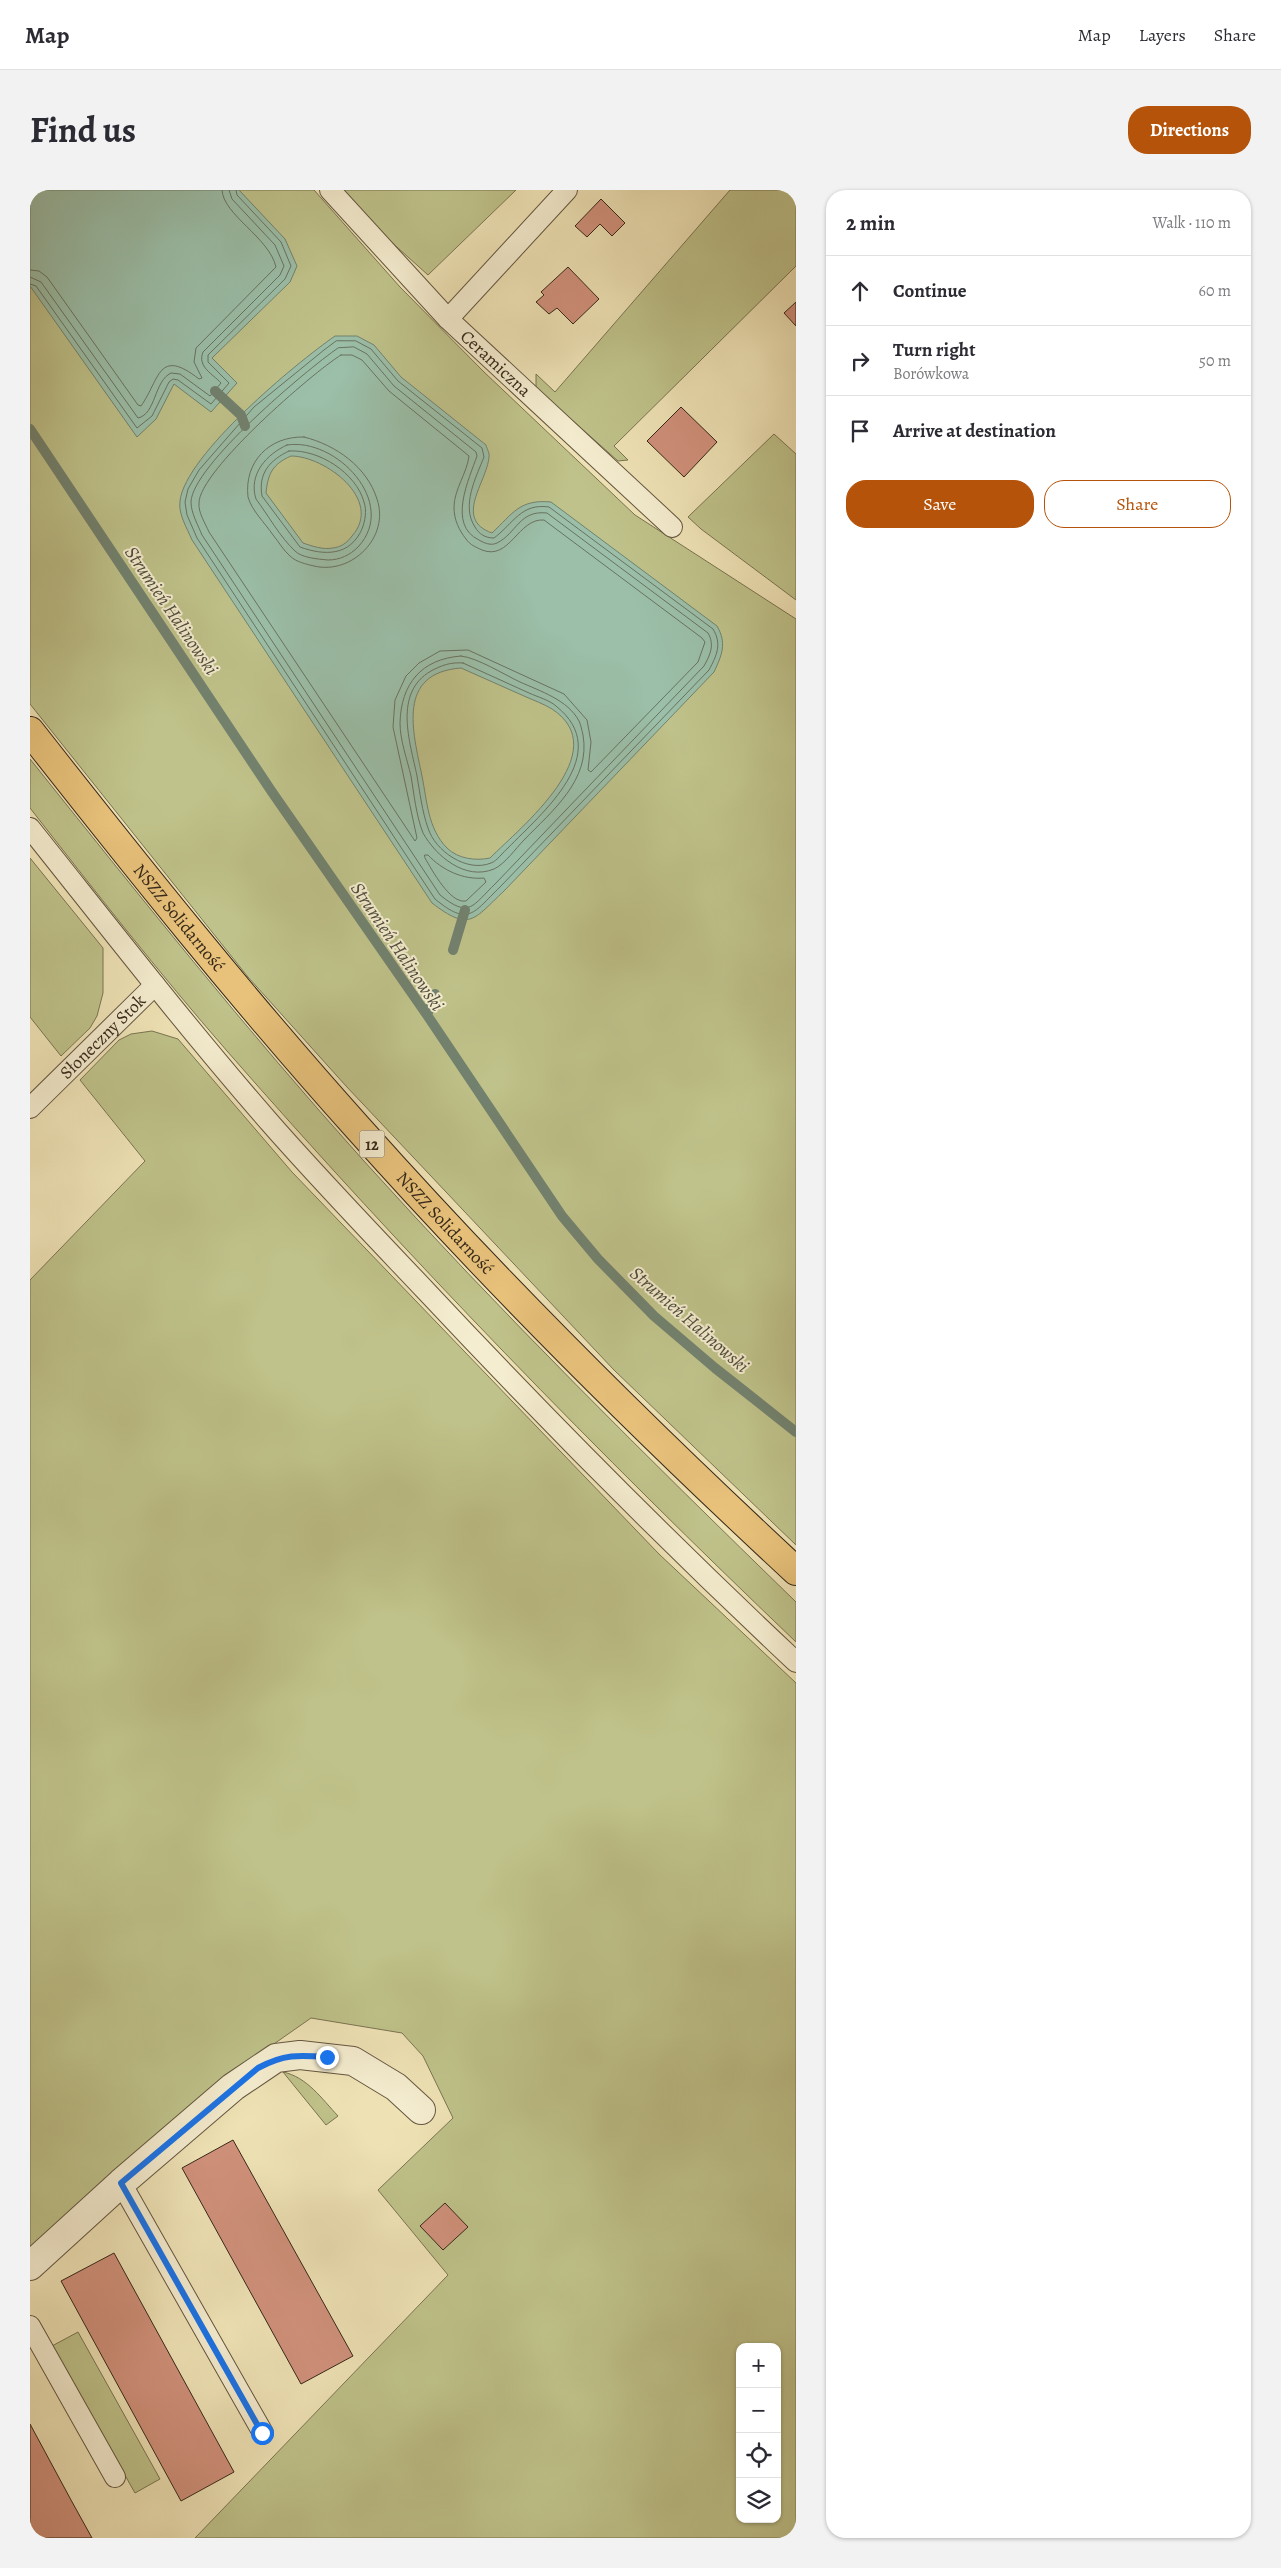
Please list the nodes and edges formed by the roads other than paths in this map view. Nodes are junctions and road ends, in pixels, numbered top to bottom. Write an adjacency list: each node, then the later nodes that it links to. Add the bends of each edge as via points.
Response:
1 (330, 190): 3 (lane, Ceramiczna)
2 (566, 190): 3 (lane)
3 (448, 319): 4 (lane, Ceramiczna)
4 (672, 527)
5 (30, 731): 9 (main road, NSZZ Solidarność / 12, via 221,969 358,1128 550,1332)
6 (30, 828): 7 (lane)
7 (155, 985): 8 (lane, Słoneczny Stok); 10 (lane, via 271,1125 492,1362)
8 (30, 1108)
9 (796, 1571)
10 (796, 1662)
11 (421, 2110): 12 (street, via 396,2088 353,2061 300,2055 276,2058 233,2087)
12 (121, 2183): 13 (street); 15 (lane)
13 (30, 2266)
14 (30, 2326): 16 (lane)
15 (262, 2433)
16 (115, 2478)

